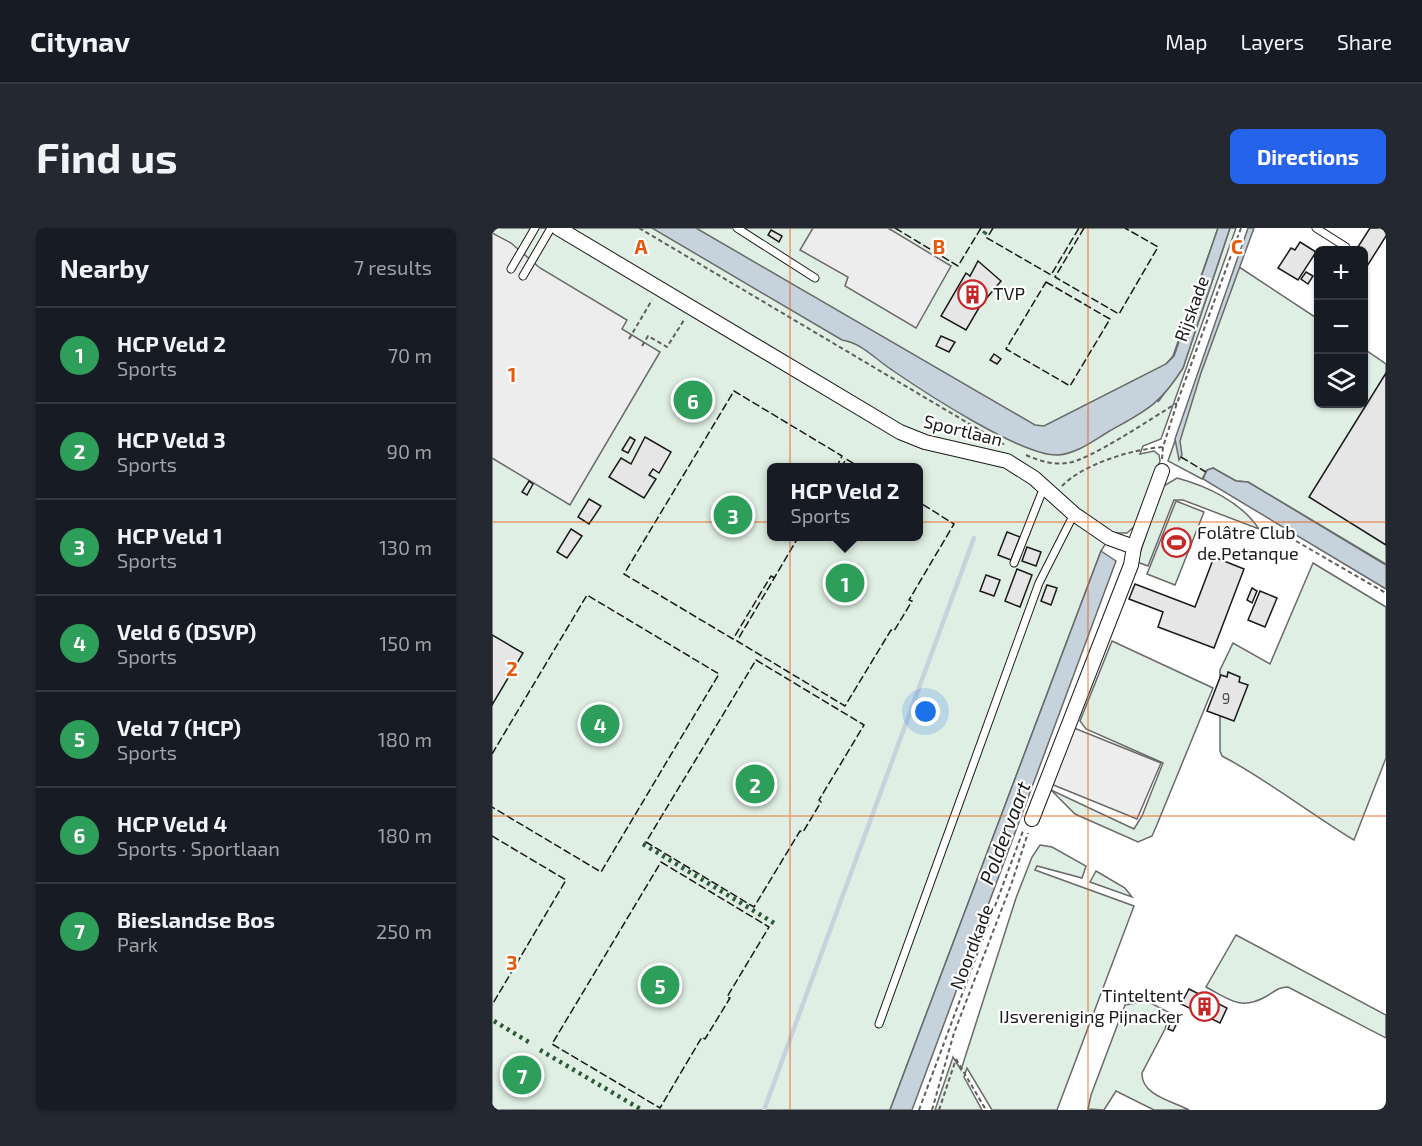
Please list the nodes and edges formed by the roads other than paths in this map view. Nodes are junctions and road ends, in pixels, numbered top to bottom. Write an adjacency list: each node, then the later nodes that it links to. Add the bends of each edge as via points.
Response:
1 (535, 228): 7 (lane)
2 (551, 228): 8 (lane)
3 (558, 228): 11 (street, Sportlaan, via 900,432 925,442 1001,459)
4 (737, 228): 9 (lane)
5 (1316, 228): 6 (lane)
6 (1344, 246)
7 (511, 269)
8 (523, 276)
9 (815, 278)
10 (1162, 471): 13 (street)
11 (1048, 492): 12 (street, Sportlaan); 14 (lane)
12 (1074, 514): 13 (street, Sportlaan, via 1109,538); 16 (lane, via 1039,583)
13 (1134, 547): 15 (street, via 1131,565)
14 (1014, 563)
15 (1032, 819)
16 (879, 1024)

